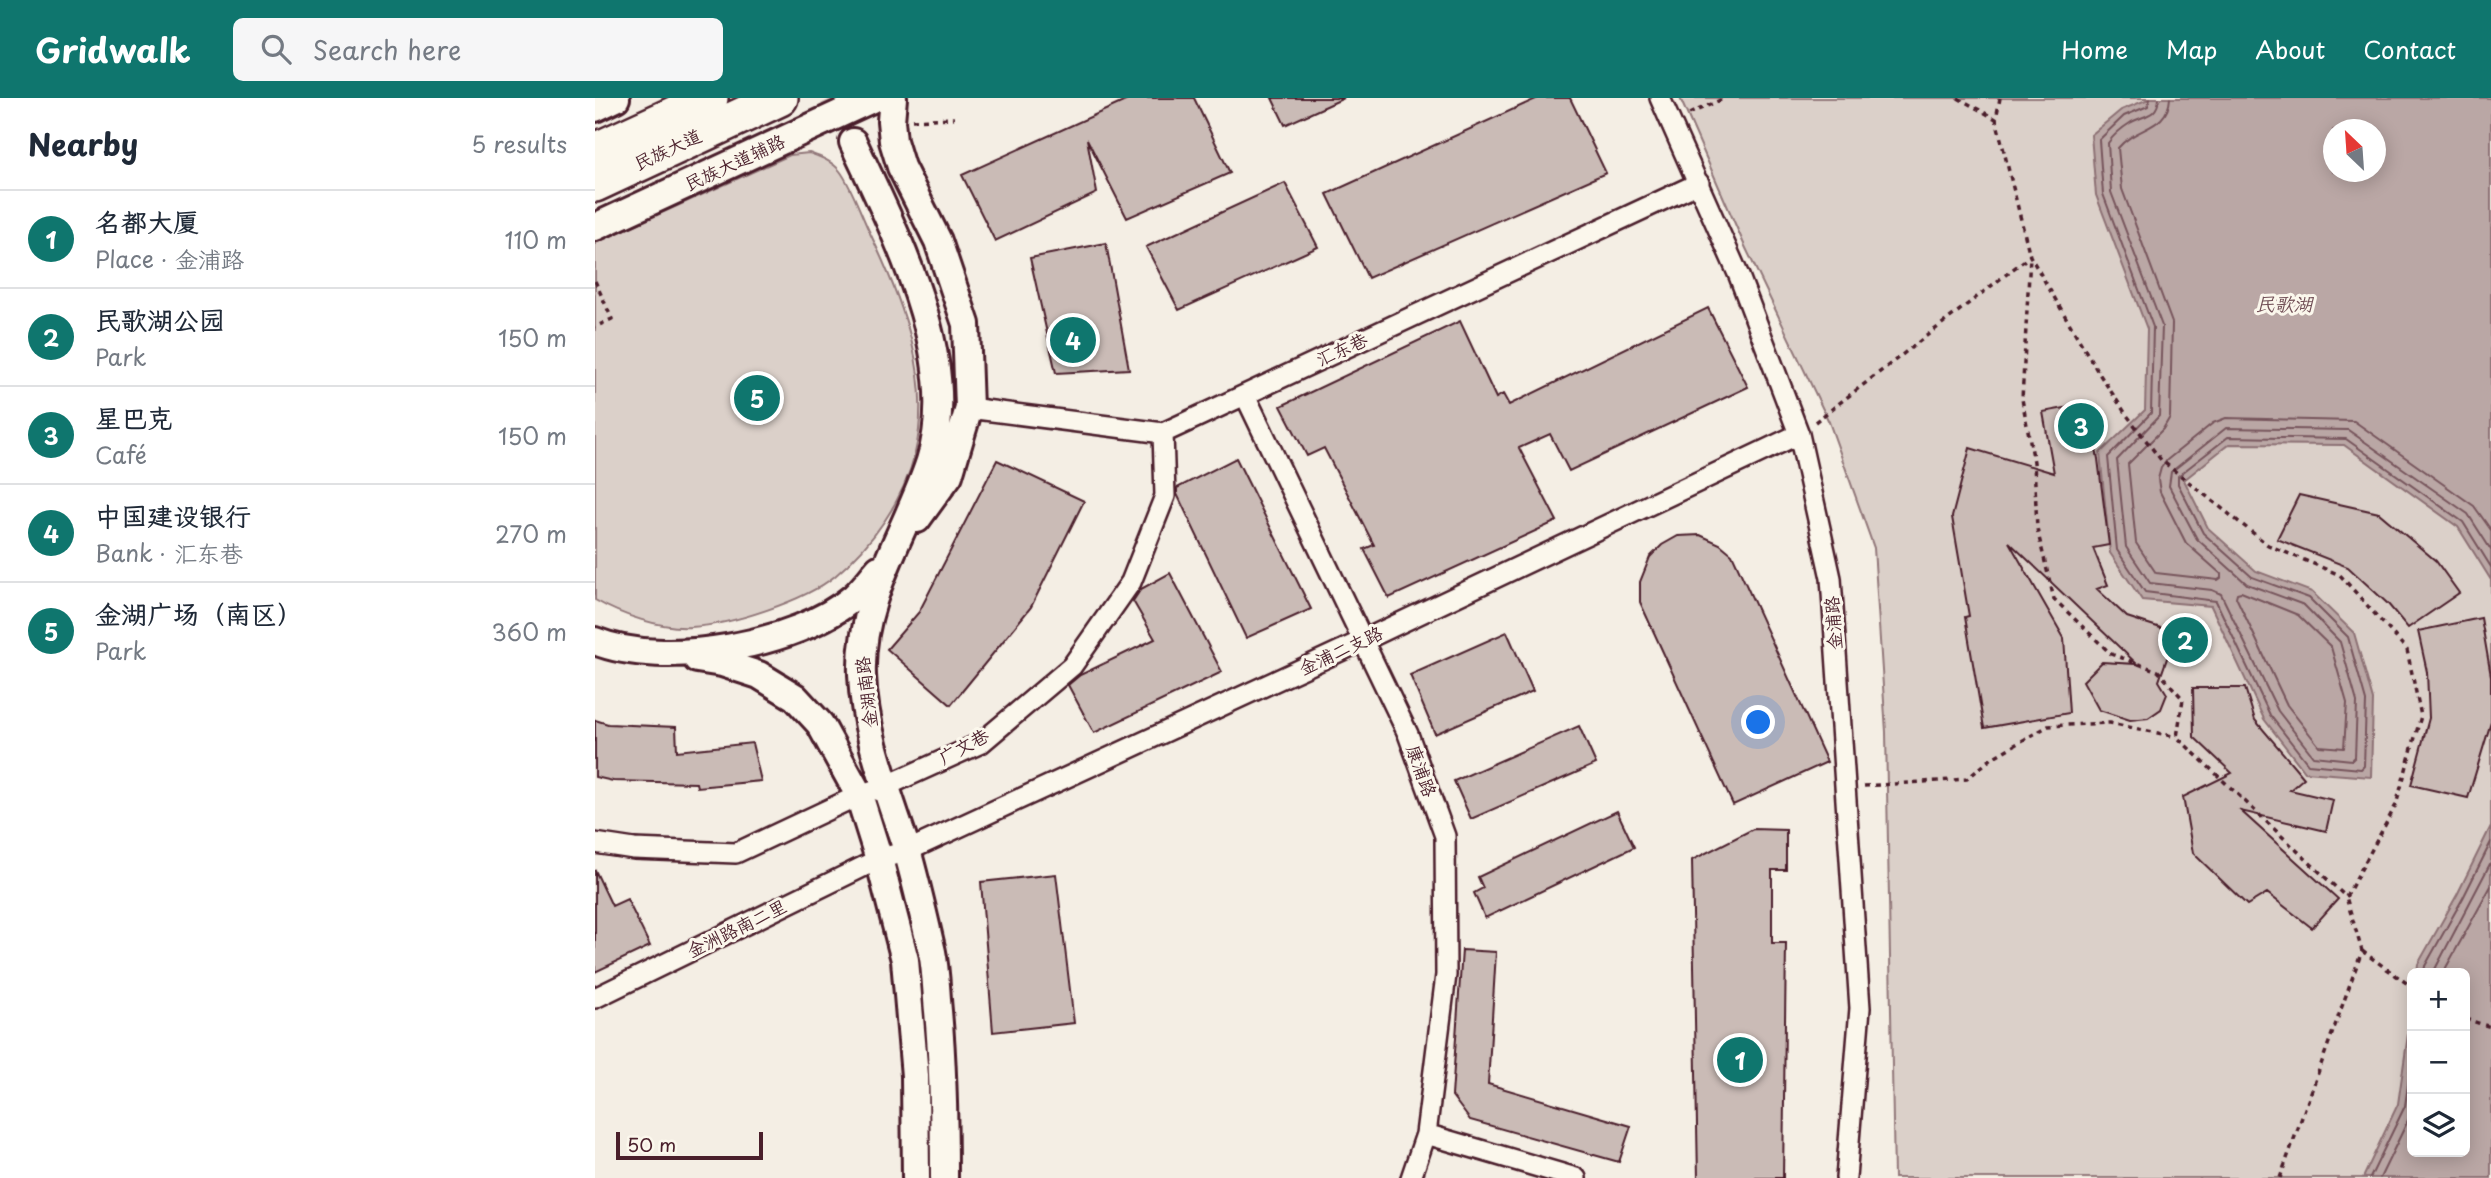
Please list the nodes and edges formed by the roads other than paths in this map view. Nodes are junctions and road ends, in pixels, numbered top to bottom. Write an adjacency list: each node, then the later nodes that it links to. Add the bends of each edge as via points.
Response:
1 (616, 98): 7 (main road)
2 (710, 98): 9 (highway, 民族大道)
3 (780, 98): 11 (highway, 民族大道)
4 (874, 98): 12 (main road, 民族大道辅路)
5 (893, 98): 14 (main road, via 892,131 901,167 938,241 966,324)
6 (1660, 98): 10 (street, 金浦路)
7 (595, 108)
8 (853, 142): 17 (main road, 金湖南路, via 904,253 926,322 940,396 930,458)
9 (595, 151)
10 (1699, 183): 13 (street, 汇东巷); 16 (street, 金浦路)
11 (595, 184)
12 (595, 227)
13 (1245, 395): 15 (street, 汇东巷); 20 (street, 康浦路)
14 (968, 408): 15 (street); 17 (main road, via 949,475)
15 (1163, 433): 22 (street, 广文巷, via 1165,496 1131,582 1072,666 981,743)
16 (1799, 434): 20 (street, 金浦二支路); 33 (street, 金浦路, via 1831,578 1860,1008)
17 (888, 559): 21 (main road, via 854,597 812,623 737,646); 22 (main road, 金湖南路, via 862,642 866,713)
18 (595, 622): 21 (main road)
19 (595, 641): 21 (main road, via 613,648)
20 (1362, 641): 25 (street, 金浦二支路); 28 (street, 康浦路, via 1408,734 1445,836 1446,975)
21 (668, 654): 23 (main road, via 759,675 795,697 820,724)
22 (886, 786): 23 (street, 广文巷); 25 (main road, 金湖南路)
23 (859, 795): 24 (street, 广文巷, via 736,853); 26 (main road)
24 (595, 843)
25 (907, 851): 26 (street, 金浦二支路); 30 (main road, 金湖南路, via 933,955 943,1074)
26 (879, 859): 27 (street, 金洲路南二里); 29 (main road, via 905,960 915,1076)
27 (595, 998)
28 (1426, 1134): 31 (street, 康浦路); 32 (street)
29 (916, 1178)
30 (944, 1178)
31 (1411, 1178)
32 (1576, 1178)
33 (1846, 1178)

